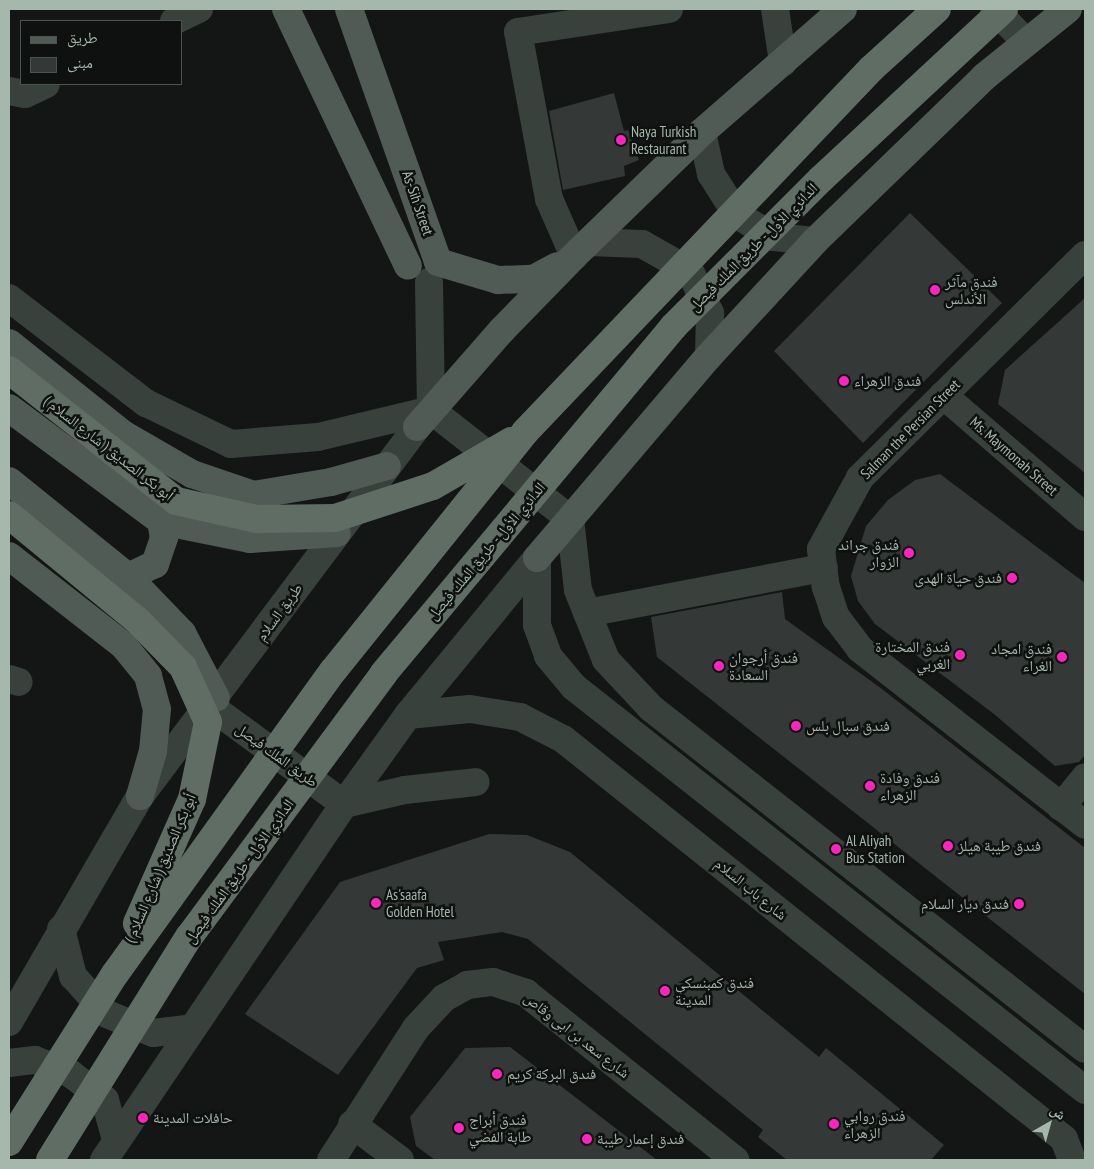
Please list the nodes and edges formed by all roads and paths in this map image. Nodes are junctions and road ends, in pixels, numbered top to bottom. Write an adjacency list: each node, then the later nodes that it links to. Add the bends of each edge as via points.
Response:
1 (199, 9): 11 (street)
2 (286, 9): 20 (main road)
3 (349, 9): 20 (main road, As-Sih Street)
4 (669, 9): 18 (street, via 518,32 549,199)
5 (775, 9): 13 (street)
6 (843, 9): 13 (main road)
7 (937, 9): 29 (highway, bridge, via 871,69)
8 (994, 9): 12 (street)
9 (1004, 9): 62 (highway, الدائري الأول - طريق الملك فيصل, bridge, via 821,179 673,328 384,674 189,937)
10 (1068, 9): 12 (main road)
11 (176, 20)
12 (1026, 42): 17 (main road, via 984,77)
13 (783, 62): 16 (main road)
14 (44, 85): 15 (street, via 24,94)
15 (9, 91)
16 (702, 132): 17 (street, via 710,174 737,215 774,237); 18 (main road)
17 (815, 241): 23 (main road)
18 (582, 249): 20 (main road, via 533,279 498,280); 23 (street, via 642,244 690,270 710,313); 28 (main road, via 502,330)
19 (1085, 256): 25 (street, Salman the Persian Street)
20 (425, 270): 28 (street)
21 (9, 298): 28 (street, via 146,403 231,444 318,436)
22 (9, 343): 26 (main road)
23 (709, 356): 35 (main road)
24 (9, 370): 29 (highway, ( شارع السلام ) أبو بكر الصديق, bridge, via 176,501 257,519 335,518 432,486)
25 (943, 395): 34 (street, Ms. Maymonah Street); 40 (street, Salman the Persian Street, via 860,478 821,549)
26 (86, 404): 30 (main road); 31 (main road, via 123,434 192,474 254,495 331,482)
27 (9, 408): 30 (main road, ( شارع السلام ) أبو بكر الصديق)
28 (424, 418): 31 (street, طريق السلام); 35 (street)
29 (525, 432): 52 (highway, bridge, via 333,672)
30 (68, 454): 36 (main road, ( شارع السلام ) أبو بكر الصديق)
31 (387, 466): 37 (street, طريق السلام)
32 (9, 481): 41 (main road)
33 (9, 515): 52 (highway, ( شارع السلام ) أبو بكر الصديق, bridge, via 138,621 164,648 182,667 208,722 192,799)
34 (1085, 517)
35 (570, 519): 39 (main road); 42 (street, via 578,590)
36 (161, 521): 37 (main road, via 250,538); 41 (main road, ( شارع السلام ) أبو بكر الصديق, via 164,538 155,564)
37 (338, 533): 43 (street, طريق السلام)
38 (9, 556): 47 (main road, via 124,646 148,676 157,709 153,751)
39 (537, 558): 44 (street); 57 (street, via 537,625 548,656 574,687)
40 (824, 568): 42 (street); 49 (street, Salman the Persian Street, via 836,617 860,650)
41 (128, 577): 43 (main road, via 182,633)
42 (587, 613): 55 (street, via 606,660 651,708)
43 (213, 702): 47 (street, طريق السلام); 48 (street, طريق الملك فيصل)
44 (408, 715): 48 (street); 61 (street, شارع باب السلام, via 470,709 520,717 563,739)
45 (1085, 776): 49 (street)
46 (476, 782): 48 (street, via 405,790)
47 (140, 796): 51 (street, طريق السلام)
48 (344, 804): 54 (street)
49 (1061, 807): 50 (street, Salman the Persian Street)
50 (1085, 825)
51 (62, 929): 53 (street, طريق السلام); 54 (street, via 74,976 107,1014 153,1033)
52 (114, 974): 59 (highway, bridge)
53 (9, 1022)
54 (193, 1028): 60 (street)
55 (1085, 1050)
56 (9, 1063): 60 (street, via 35,1060 71,1074 106,1100)
57 (1085, 1090)
58 (352, 1124): 63 (street, شارع سعد بن ابى وقاص); 64 (street); 65 (street, شارع سعد بن ابى وقاص, via 416,1028 444,998 468,985 493,982 526,993)
59 (9, 1142)
60 (110, 1150)
61 (1068, 1150)
62 (50, 1160)
63 (331, 1160)
64 (400, 1160)
65 (735, 1160)

